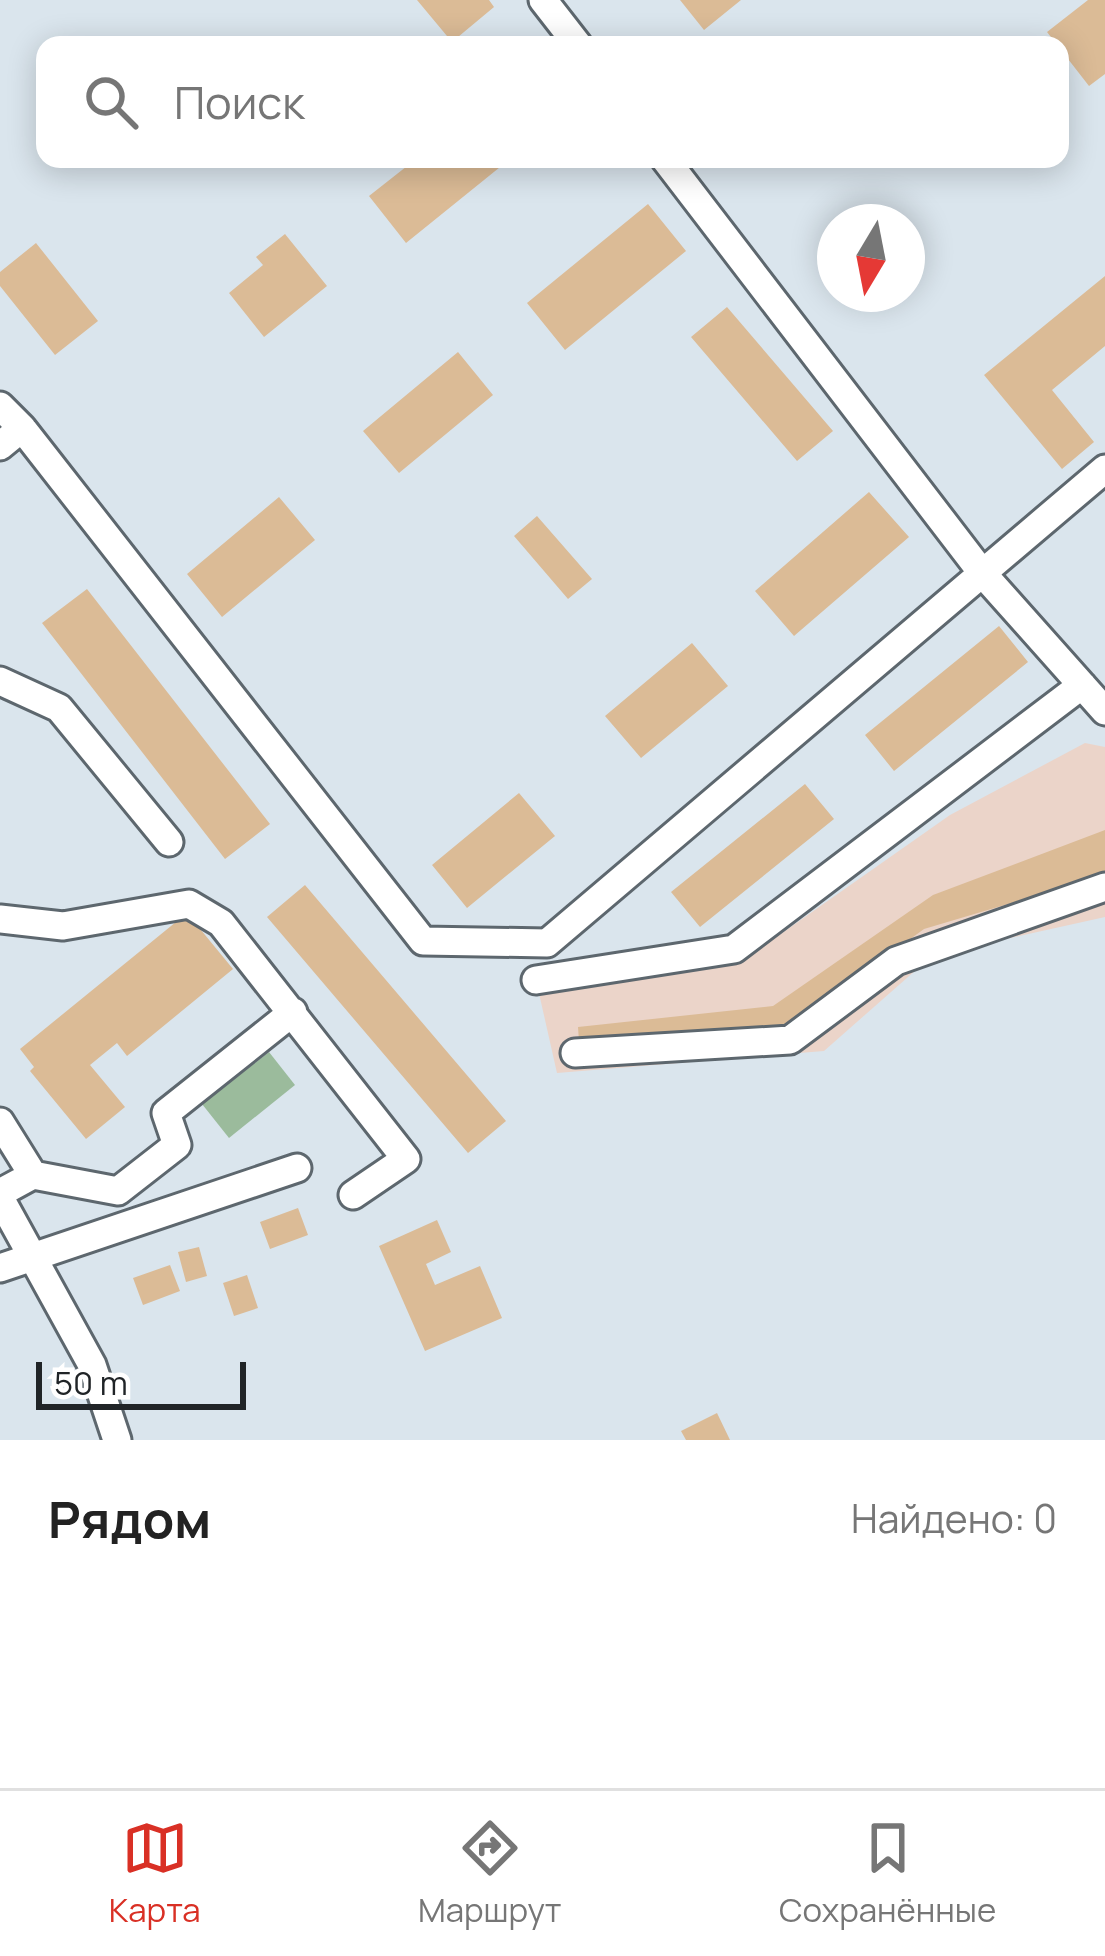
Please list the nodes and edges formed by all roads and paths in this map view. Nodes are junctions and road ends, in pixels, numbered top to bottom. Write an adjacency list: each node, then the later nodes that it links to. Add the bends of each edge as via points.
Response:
1 (544, 0): 2 (street)
2 (571, 36)
3 (672, 168): 7 (street)
4 (0, 406): 5 (street)
5 (11, 437): 7 (street, via 423,941 547,943)
6 (1105, 469): 7 (street)
7 (983, 574): 9 (street)
8 (0, 681): 11 (street, via 59,708)
9 (1082, 686): 10 (street); 14 (street, via 734,949)
10 (1105, 711)
11 (169, 842)
12 (1105, 887): 16 (street, via 896,961 790,1040)
13 (0, 919): 15 (street, via 63,926 189,904 221,922)
14 (536, 980)
15 (293, 1012): 19 (street, via 166,1113 177,1145 118,1191); 21 (street, via 406,1159)
16 (575, 1054)
17 (0, 1122): 19 (street)
18 (297, 1168): 22 (street)
19 (33, 1175): 20 (street)
20 (0, 1195): 22 (street)
21 (353, 1195)
22 (33, 1258): 23 (street); 24 (street, via 92,1365)
23 (0, 1268)
24 (117, 1440)

